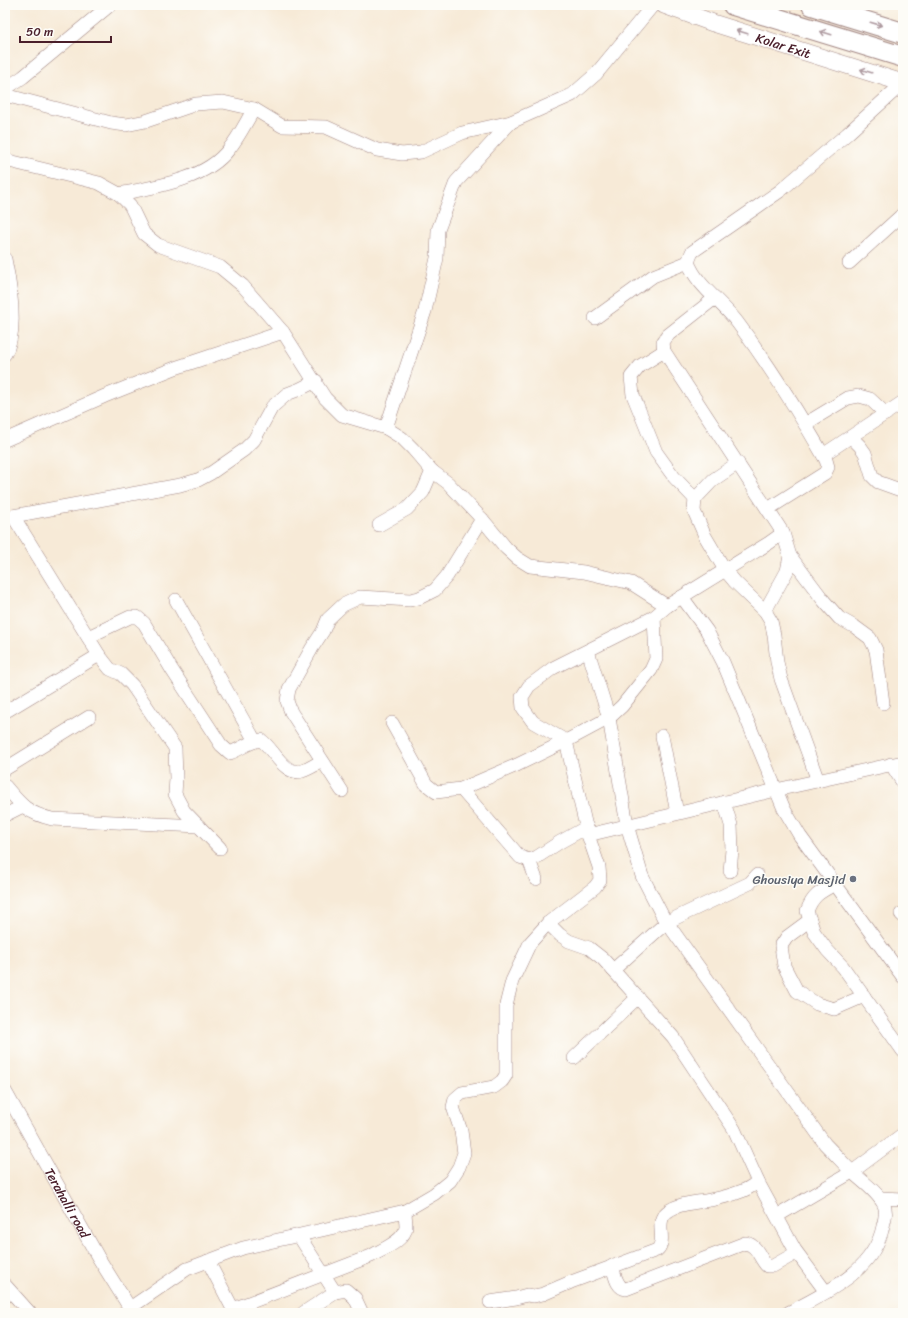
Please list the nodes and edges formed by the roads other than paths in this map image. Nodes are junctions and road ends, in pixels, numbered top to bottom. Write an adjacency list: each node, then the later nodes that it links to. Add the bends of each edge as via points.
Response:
1 (653, 5): 12 (street, via 596,74 572,95)
2 (664, 5): 8 (main road, Kolar Exit, one-way to 2)
3 (733, 5): 7 (highway, one-way to 3)
4 (812, 5): 6 (highway, one-way to 6)
5 (103, 7): 9 (street, via 23,77)
6 (903, 33)
7 (903, 58)
8 (903, 83): 17 (street, via 780,191 692,252)
9 (5, 89)
10 (5, 95): 11 (street, via 126,125 196,104 223,102)
11 (254, 109): 12 (street, via 282,126 326,127 377,150 402,154 421,152 462,133); 14 (street, via 229,149 213,165 194,175)
12 (511, 122): 28 (street, via 456,182 438,230 437,258 425,310)
13 (5, 160): 14 (street, via 99,183)
14 (118, 194): 21 (street, via 130,205 144,234 158,245 220,267 242,286)
15 (903, 214): 18 (street)
16 (5, 259): 23 (street, via 10,283 12,327)
17 (688, 262): 19 (street, via 692,272); 20 (street, via 653,276)
18 (849, 263)
19 (715, 298): 22 (street, via 668,335 663,342); 27 (street, via 737,321 791,399)
20 (595, 318)
21 (283, 332): 24 (street); 30 (street, via 175,368)
22 (664, 351): 32 (street); 35 (street, via 640,366 631,377 633,395 656,452)
23 (5, 354)
24 (316, 381): 28 (street, via 325,398 342,415); 37 (street, via 287,394 272,407 254,440 244,450 198,480)
25 (903, 402): 26 (street)
26 (886, 414): 27 (street, via 870,399 859,396 848,398); 29 (street)
27 (805, 424): 31 (street)
28 (386, 428): 33 (street, via 402,438)
29 (851, 437): 31 (street); 34 (street, via 865,453 872,476 878,482)
30 (5, 440)
31 (823, 455): 36 (street, via 828,467 825,472)
32 (738, 463): 35 (street, via 713,480); 36 (street)
33 (432, 471): 38 (street, via 448,483); 39 (street, via 423,492 407,509)
34 (903, 491)
35 (695, 499): 42 (street, via 694,511)
36 (768, 509): 40 (street)
37 (9, 517): 48 (street)
38 (482, 519): 45 (street, via 506,548 530,566 584,572 631,583); 59 (street, via 448,576 435,590 410,600 360,597 342,605 328,619 289,689 287,701 290,712)
39 (379, 525)
40 (783, 533): 41 (street); 42 (street)
41 (790, 556): 46 (street, via 787,571); 51 (street, via 839,618 870,638 876,650)
42 (725, 570): 43 (street); 46 (street)
43 (682, 597): 45 (street); 66 (street, via 707,631 723,662)
44 (176, 600): 57 (street)
45 (667, 606): 47 (street)
46 (765, 611): 62 (street, via 771,621 781,679)
47 (654, 617): 49 (street); 54 (street, via 656,658 651,670)
48 (88, 637): 50 (street); 57 (street, via 130,617 137,617 144,624 221,745 230,753)
49 (588, 651): 54 (street); 58 (street, via 553,668 529,686 522,697 523,708 533,722)
50 (99, 655): 52 (street); 73 (street, via 110,669 121,674 132,685 175,748 175,794 184,811)
51 (883, 703)
52 (8, 710)
53 (89, 717): 61 (street)
54 (609, 718): 58 (street); 72 (street)
55 (392, 723): 65 (street, via 426,784 436,792)
56 (662, 736): 70 (street)
57 (255, 741): 59 (street, via 261,740 266,743 286,768 294,773 302,772)
58 (566, 741): 65 (street); 74 (street)
59 (322, 761): 67 (street)
60 (897, 763): 62 (street); 63 (street)
61 (5, 770)
62 (818, 781): 66 (street)
63 (903, 783)
64 (5, 786): 69 (street)
65 (462, 789): 76 (street, via 520,857)
66 (776, 790): 68 (street); 80 (street, via 800,836)
67 (342, 791)
68 (724, 802): 70 (street); 77 (street, via 731,825)
69 (23, 806): 71 (street); 73 (street, via 37,815 52,819)
70 (677, 813): 72 (street)
71 (5, 815)
72 (627, 825): 74 (street); 82 (street, via 642,876)
73 (199, 826): 75 (street)
74 (587, 831): 76 (street, via 560,842 537,858); 83 (street, via 599,867 600,880 595,887)
75 (220, 848)
76 (529, 860): 79 (street)
77 (730, 871)
78 (757, 875): 82 (street, via 750,883)
79 (536, 879)
80 (835, 884): 81 (street, via 821,891 811,901 807,911); 85 (street)
81 (810, 920): 86 (street, via 814,932); 86 (street, via 787,937 781,946 784,966 797,991 817,1004 834,1009)
82 (667, 922): 84 (street); 92 (street, via 825,1144)
83 (548, 923): 84 (street, via 569,941 589,948); 96 (street, via 530,943 506,1005 506,1075 494,1087 462,1093 456,1099 453,1107 461,1131 464,1153 459,1168 450,1181 434,1194)
84 (612, 970): 87 (street)
85 (903, 977)
86 (864, 996): 88 (street)
87 (638, 997): 89 (street); 93 (street, via 673,1037 734,1129)
88 (903, 1051)
89 (574, 1058)
90 (6, 1097): 107 (street, Terahalli road)
91 (903, 1135): 92 (street)
92 (852, 1172): 94 (street); 97 (street)
93 (758, 1182): 97 (street); 101 (street, via 744,1190 670,1210 662,1220 661,1246 657,1250)
94 (880, 1198): 95 (street); 105 (street, via 886,1214 877,1244 859,1269)
95 (903, 1199)
96 (405, 1211): 98 (street); 102 (street, via 406,1229 389,1247)
97 (777, 1216): 99 (street)
98 (299, 1236): 100 (street, via 243,1248); 102 (street)
99 (796, 1253): 101 (street, via 773,1266 767,1266 756,1247 746,1243 626,1289 618,1285); 105 (street)
100 (208, 1261): 107 (street, via 187,1268); 108 (street)
101 (612, 1266): 106 (street, via 543,1294)
102 (324, 1274): 104 (street); 108 (street)
103 (5, 1285): 109 (street)
104 (335, 1292): 110 (street); 111 (street, via 346,1290 355,1298)
105 (826, 1292): 112 (street)
106 (490, 1302)
107 (129, 1311)
108 (234, 1311)
109 (30, 1313)
110 (303, 1313)
111 (362, 1313)
112 (788, 1313)

